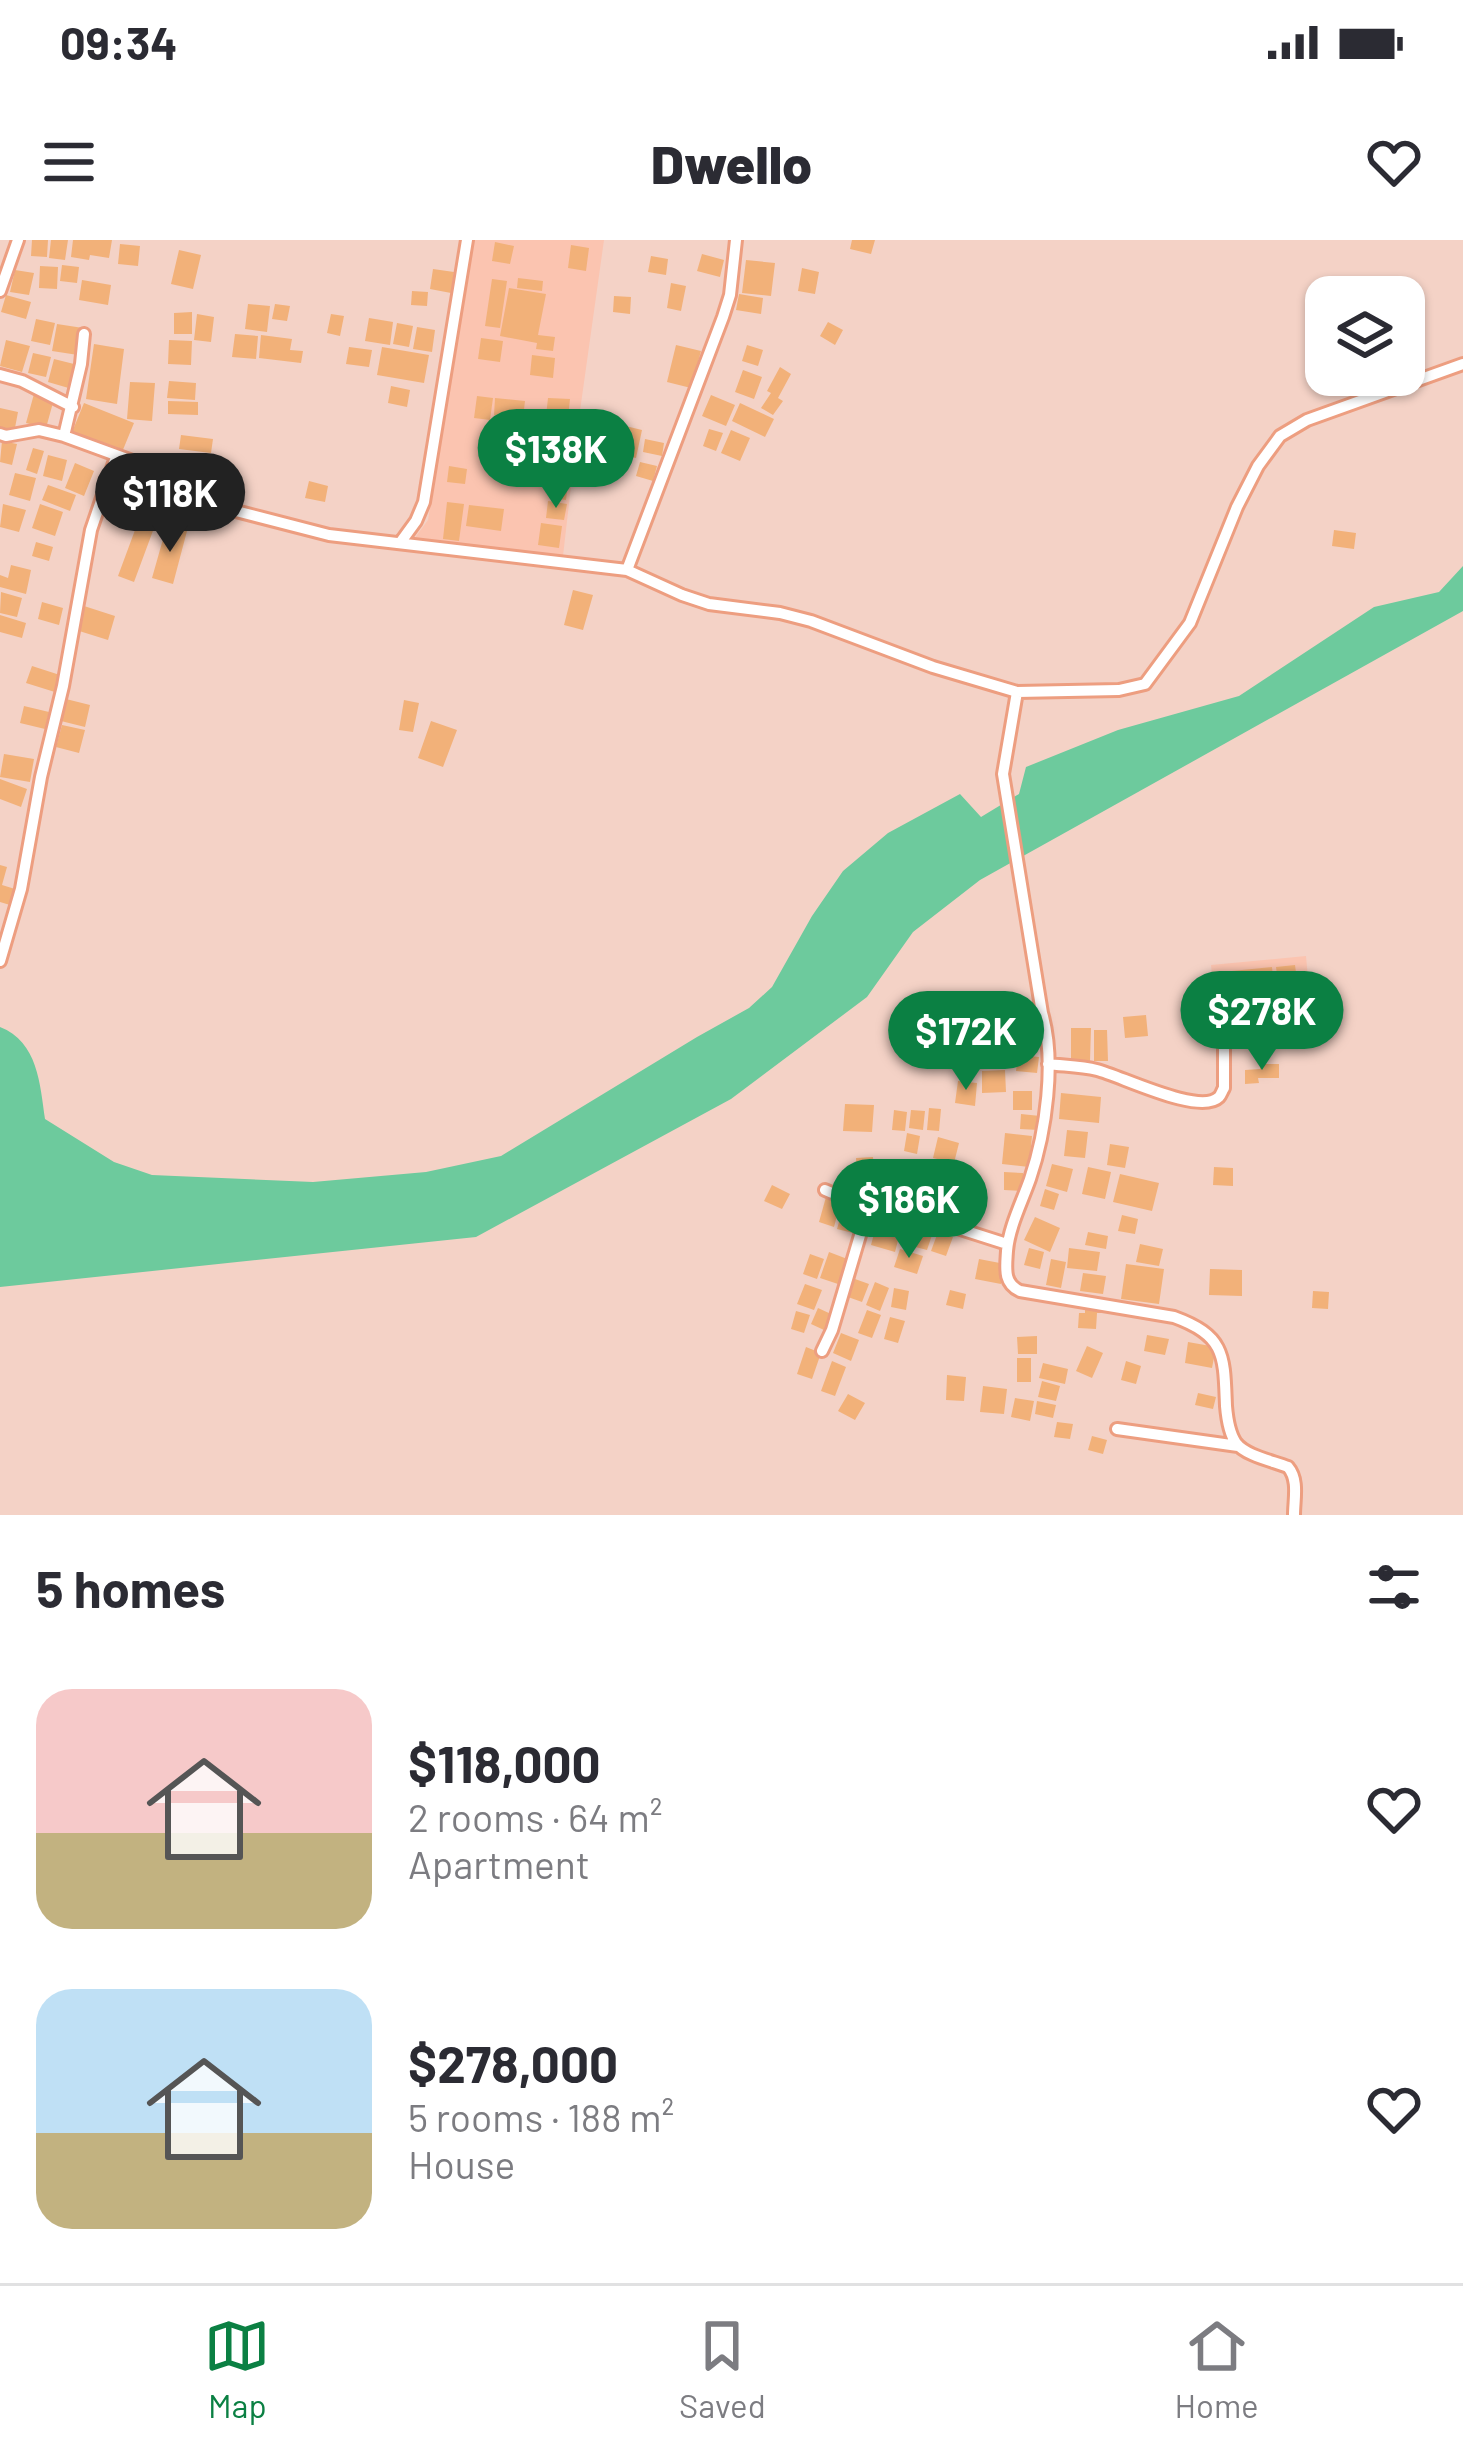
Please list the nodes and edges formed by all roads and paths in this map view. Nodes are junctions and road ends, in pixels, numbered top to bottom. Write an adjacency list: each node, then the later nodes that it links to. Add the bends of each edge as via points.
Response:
1 (18, 240): 4 (street)
2 (467, 240): 12 (street, via 424,502)
3 (736, 240): 13 (street, via 730,295)
4 (0, 291)
5 (84, 334): 8 (street)
6 (1463, 364): 14 (street, via 1280,436 1237,507 1190,622 1145,683)
7 (0, 375): 8 (street)
8 (73, 407): 10 (street)
9 (0, 434): 10 (street)
10 (64, 436): 11 (street)
11 (116, 457): 12 (street, via 232,510 328,535); 15 (street, via 91,530)
12 (400, 543): 13 (street)
13 (627, 570): 14 (street, via 710,604 811,621)
14 (1017, 692): 17 (street, via 1003,774)
15 (0, 961)
16 (1224, 1028): 17 (street, via 1223,1088 1212,1101)
17 (1048, 1064): 20 (street, via 1037,1157)
18 (825, 1190): 19 (street)
19 (867, 1208): 20 (street, via 885,1205); 21 (street)
20 (1007, 1244): 23 (street, via 1006,1271 1020,1291 1174,1317 1214,1339)
21 (823, 1351)
22 (1117, 1429): 23 (street)
23 (1238, 1446): 24 (street, via 1293,1472)
24 (1294, 1515)

